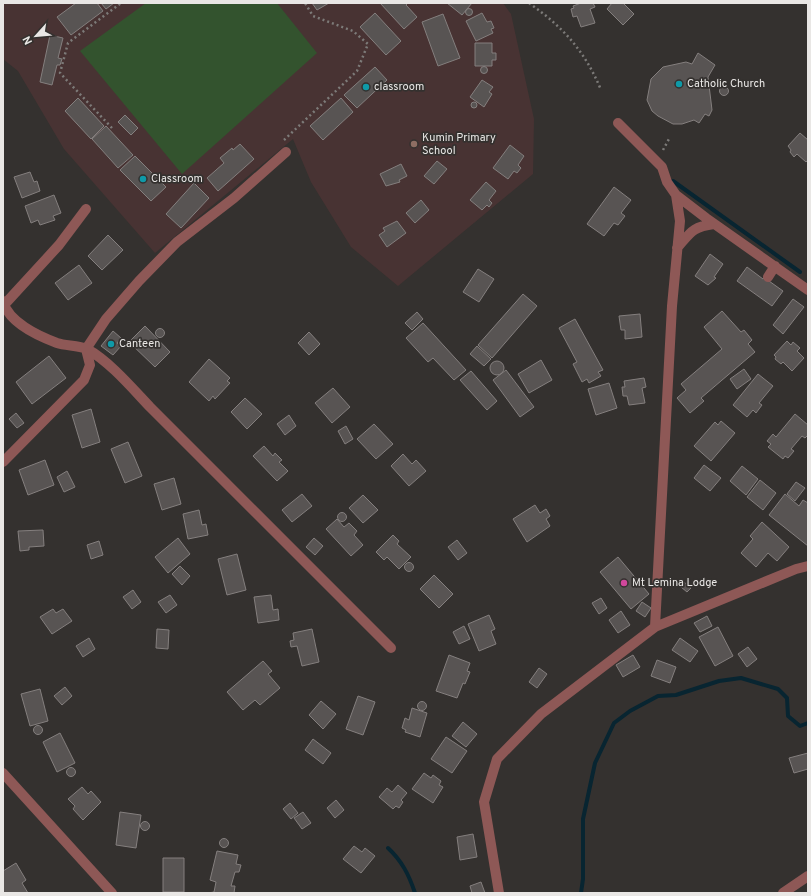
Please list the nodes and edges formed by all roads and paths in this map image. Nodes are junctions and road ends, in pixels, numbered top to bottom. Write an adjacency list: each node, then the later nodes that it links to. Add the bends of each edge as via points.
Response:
1 (121, 3): 6 (path, via 68,43 60,73)
2 (306, 3): 10 (path, via 313,16 353,31 368,44 358,71 285,139)
3 (529, 3): 4 (path, via 557,24 581,50)
4 (601, 90)
5 (618, 123): 11 (street, via 662,167 667,182)
6 (112, 128)
7 (669, 139): 8 (path)
8 (663, 150)
9 (286, 152): 10 (street)
10 (276, 161): 19 (street, via 234,198 177,242 106,319)
11 (676, 195): 13 (street); 14 (street, via 680,221)
12 (86, 209): 18 (street, via 59,245)
13 (714, 224): 14 (street, via 698,226); 15 (street)
14 (677, 248): 22 (street)
15 (774, 266): 16 (street); 17 (street)
16 (768, 277)
17 (808, 290)
18 (3, 302): 19 (street, via 14,318 31,332 57,343)
19 (86, 349): 20 (street, via 90,365 84,380); 23 (street, via 119,375)
20 (3, 462)
21 (808, 566): 22 (street)
22 (655, 627): 27 (street, via 541,714 498,759 484,802)
23 (391, 648)
24 (3, 773): 26 (street)
25 (808, 876): 28 (street)
26 (112, 893)
27 (499, 893)
28 (783, 893)

